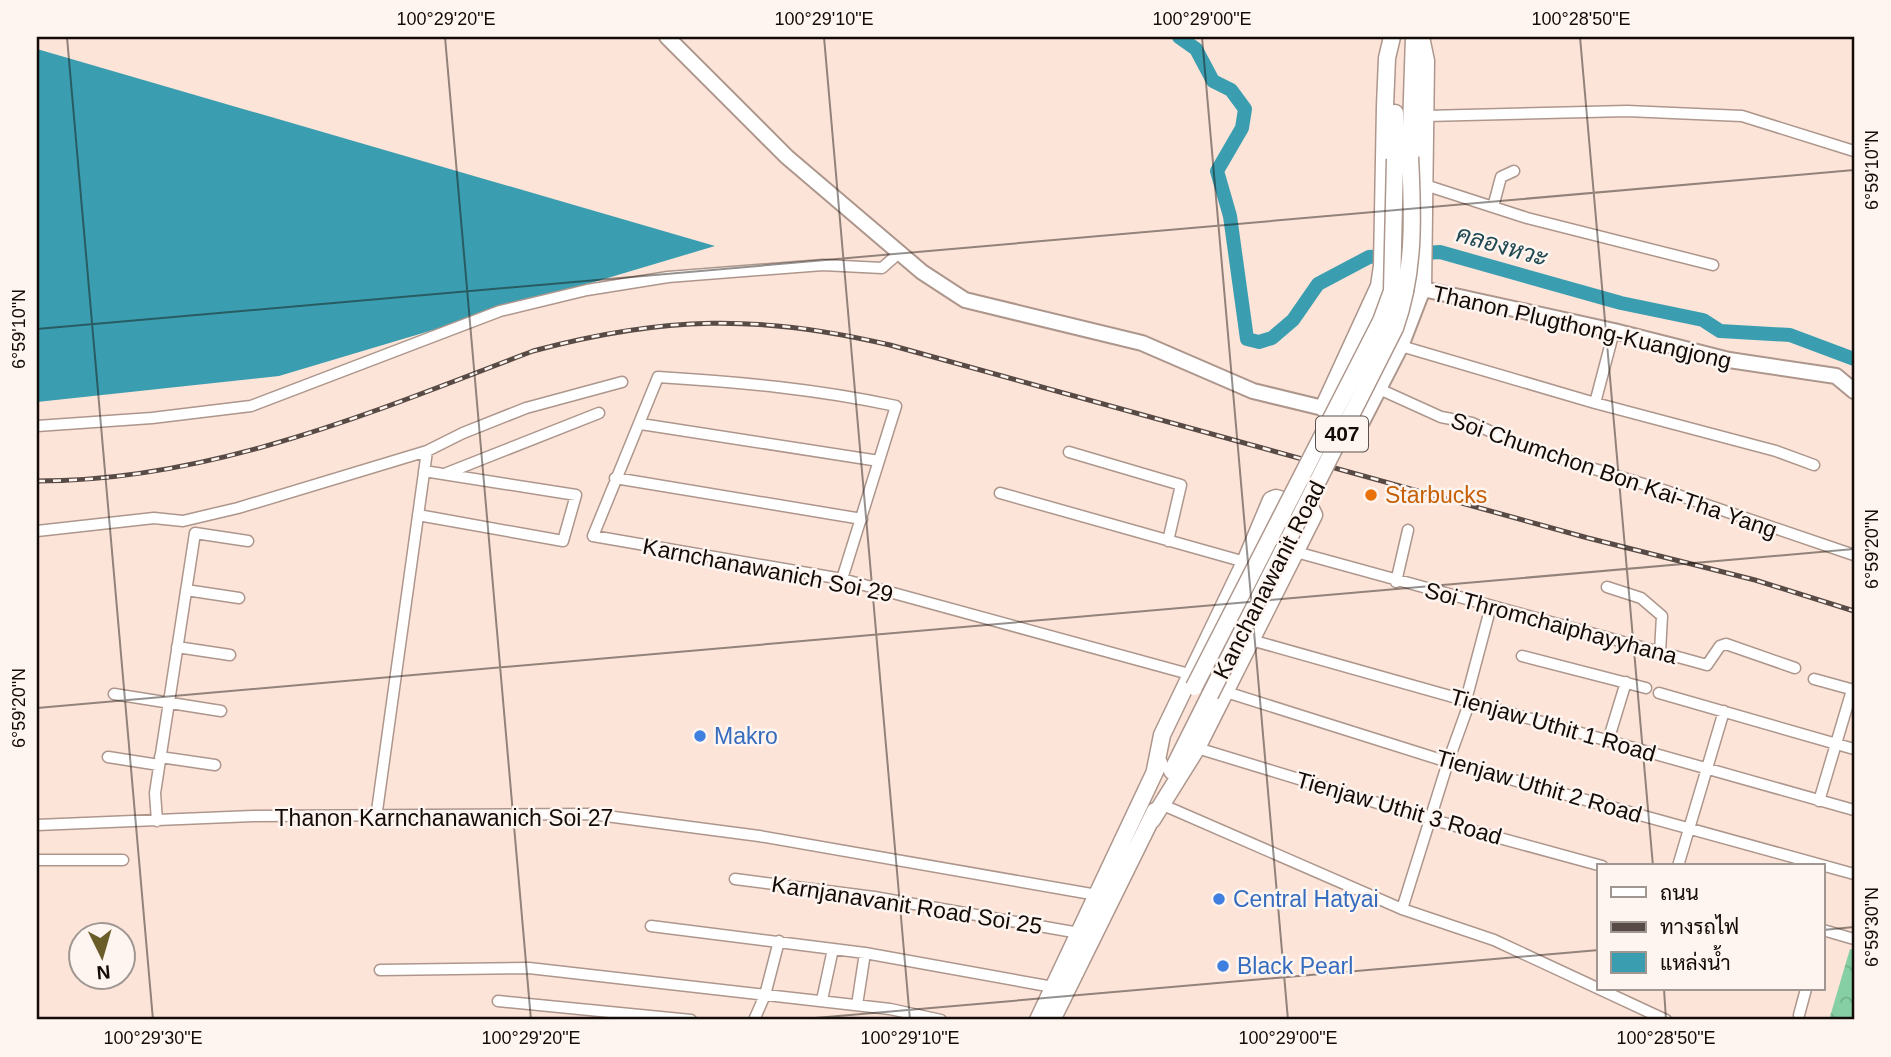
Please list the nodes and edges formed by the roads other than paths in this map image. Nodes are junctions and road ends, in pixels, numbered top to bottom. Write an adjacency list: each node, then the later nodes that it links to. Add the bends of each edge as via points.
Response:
1 (667, 37): 12 (street, Thanon Plugthong-Kuangjong, via 787,158)
2 (1392, 37): 21 (main road, via 1387,58 1379,286)
3 (1398, 37): 8 (main road, Kanchanawanit Road / 407)
4 (1414, 37): 8 (main road, Kanchanawanit Road / 407)
5 (1421, 37): 6 (main road)
6 (1426, 116): 7 (street, via 1637,111 1742,116); 10 (main road)
7 (1854, 151)
8 (1403, 158): 55 (main road, Kanchanawanit Road / 407, bridge, via 1392,290 1381,321); 60 (main road, Kanchanawanit Road / 407, bridge, via 1412,262 1395,328)
9 (1514, 170): 11 (street, via 1501,177)
10 (1425, 186): 11 (street); 14 (main road)
11 (1493, 207): 13 (street)
12 (900, 253): 21 (street, Thanon Plugthong-Kuangjong, via 965,300 1142,343 1253,391); 24 (street, via 882,268 823,265 668,277 586,290 500,311 251,406)
13 (1713, 265)
14 (1423, 289): 15 (street, Thanon Plugthong-Kuangjong); 16 (street, Thanon Plugthong-Kuangjong)
15 (1614, 331): 19 (street, Thanon Plugthong-Kuangjong, via 1729,360 1836,376); 20 (street)
16 (1401, 346): 18 (street, Thanon Plugthong-Kuangjong); 20 (street)
17 (622, 382): 25 (street, via 526,408)
18 (1377, 388): 21 (street, Thanon Plugthong-Kuangjong, via 1362,422); 40 (street, Soi Chumchon Bon Kai-Tha Yang, via 1529,449)
19 (1854, 391)
20 (1595, 403): 28 (street)
21 (1323, 408)
22 (599, 413): 30 (street)
23 (641, 424): 27 (street); 27 (street, Karnchanawanich Soi 29, via 658,377 797,388 896,406); 31 (street, Karnchanawanich Soi 29)
24 (37, 426)
25 (427, 451): 29 (street); 36 (street, via 290,495 184,521 154,518)
26 (1069, 452): 38 (street, via 1181,485)
27 (879, 461): 34 (street)
28 (1814, 465)
29 (425, 471): 30 (street); 33 (street)
30 (445, 474): 33 (street, via 576,495 564,541)
31 (615, 478): 34 (street); 42 (street, Karnchanawanich Soi 29, via 593,536)
32 (1000, 493): 38 (street)
33 (418, 515): 78 (street)
34 (862, 519): 42 (street)
35 (1408, 530): 43 (street)
36 (37, 531)
37 (248, 541): 45 (street, via 195,533)
38 (1168, 541): 41 (street)
39 (1296, 552): 41 (main road, via 1313,511 1274,498); 43 (street, Soi Thromchaiphayyhana); 48 (main road)
40 (1854, 555)
41 (1245, 562): 55 (main road)
42 (842, 579): 55 (street, Karnchanawanich Soi 29)
43 (1396, 582): 47 (street, Soi Thromchaiphayyhana)
44 (1607, 587): 50 (street, via 1641,598 1662,616)
45 (186, 590): 46 (street); 49 (street)
46 (239, 598)
47 (1491, 606): 50 (street, Soi Thromchaiphayyhana); 62 (street)
48 (1251, 640): 60 (main road); 62 (street, Tienjaw Uthit 1 Road)
49 (177, 647): 51 (street); 63 (street)
50 (1660, 652): 53 (street, Soi Thromchaiphayyhana, via 1708,665 1720,646 1728,644)
51 (230, 654)
52 (1522, 656): 56 (street)
53 (1795, 668)
54 (1814, 679): 58 (street)
55 (1192, 681): 92 (main road, Kanchanawanit Road)
56 (1626, 682): 57 (street); 66 (street)
57 (1646, 688)
58 (1853, 690): 67 (street)
59 (1659, 692): 65 (street)
60 (1218, 693): 68 (main road); 72 (street, Tienjaw Uthit 2 Road); 80 (main road, Kanchanawanit Road)
61 (114, 694): 63 (street)
62 (1468, 701): 66 (street, Tienjaw Uthit 1 Road); 72 (street)
63 (169, 703): 64 (street); 71 (street)
64 (221, 710)
65 (1724, 711): 67 (street); 74 (street)
66 (1608, 741): 74 (street, Tienjaw Uthit 1 Road)
67 (1836, 744): 69 (street); 75 (street)
68 (1198, 748): 76 (main road); 79 (street, Tienjaw Uthit 3 Road)
69 (1854, 749)
70 (108, 757): 71 (street)
71 (160, 761): 73 (street); 81 (street)
72 (1448, 762): 79 (street); 83 (street, Tienjaw Uthit 2 Road)
73 (215, 765)
74 (1707, 769): 75 (street, Tienjaw Uthit 1 Road); 83 (street)
75 (1819, 801): 77 (street, Tienjaw Uthit 1 Road)
76 (1163, 805): 80 (main road); 93 (street)
77 (1854, 810)
78 (376, 818): 81 (street, Thanon Karnchanawanich Soi 27); 92 (street, Thanon Karnchanawanich Soi 27, via 591,814 759,836)
79 (1430, 819): 88 (street, Tienjaw Uthit 3 Road); 93 (street)
80 (1152, 820): 115 (main road, Kanchanawanit Road)
81 (157, 821): 82 (street, Thanon Karnchanawanich Soi 27)
82 (37, 825)
83 (1690, 828): 86 (street); 87 (street, Tienjaw Uthit 2 Road)
84 (37, 860): 85 (street)
85 (123, 860)
86 (1679, 864)
87 (1818, 864)
88 (1597, 865)
89 (1825, 866): 90 (street, Tienjaw Uthit 2 Road)
90 (1854, 874)
91 (735, 879): 96 (street, Karnjanavanit Road Soi 25, via 874,897)
92 (1097, 895): 96 (main road, Kanchanawanit Road)
93 (1402, 909): 103 (street, via 1494,940)
94 (651, 926): 98 (street)
95 (1825, 931): 97 (street)
96 (1079, 933): 102 (main road, Kanchanawanit Road)
97 (1854, 939)
98 (779, 941): 99 (street); 106 (street)
99 (833, 949): 100 (street); 107 (street)
100 (866, 953): 102 (street); 109 (street)
101 (380, 970): 106 (street, via 529,968)
102 (1053, 988): 114 (main road, Kanchanawanit Road)
103 (1597, 988)
104 (1602, 990): 116 (street)
105 (1806, 990): 110 (street)
106 (765, 995): 107 (street); 112 (street)
107 (822, 1000): 109 (street)
108 (498, 1001): 111 (street)
109 (857, 1005): 113 (street)
110 (1799, 1015)
111 (691, 1020)
112 (754, 1020)
113 (941, 1020)
114 (1038, 1020)
115 (1052, 1020)
116 (1666, 1020)

